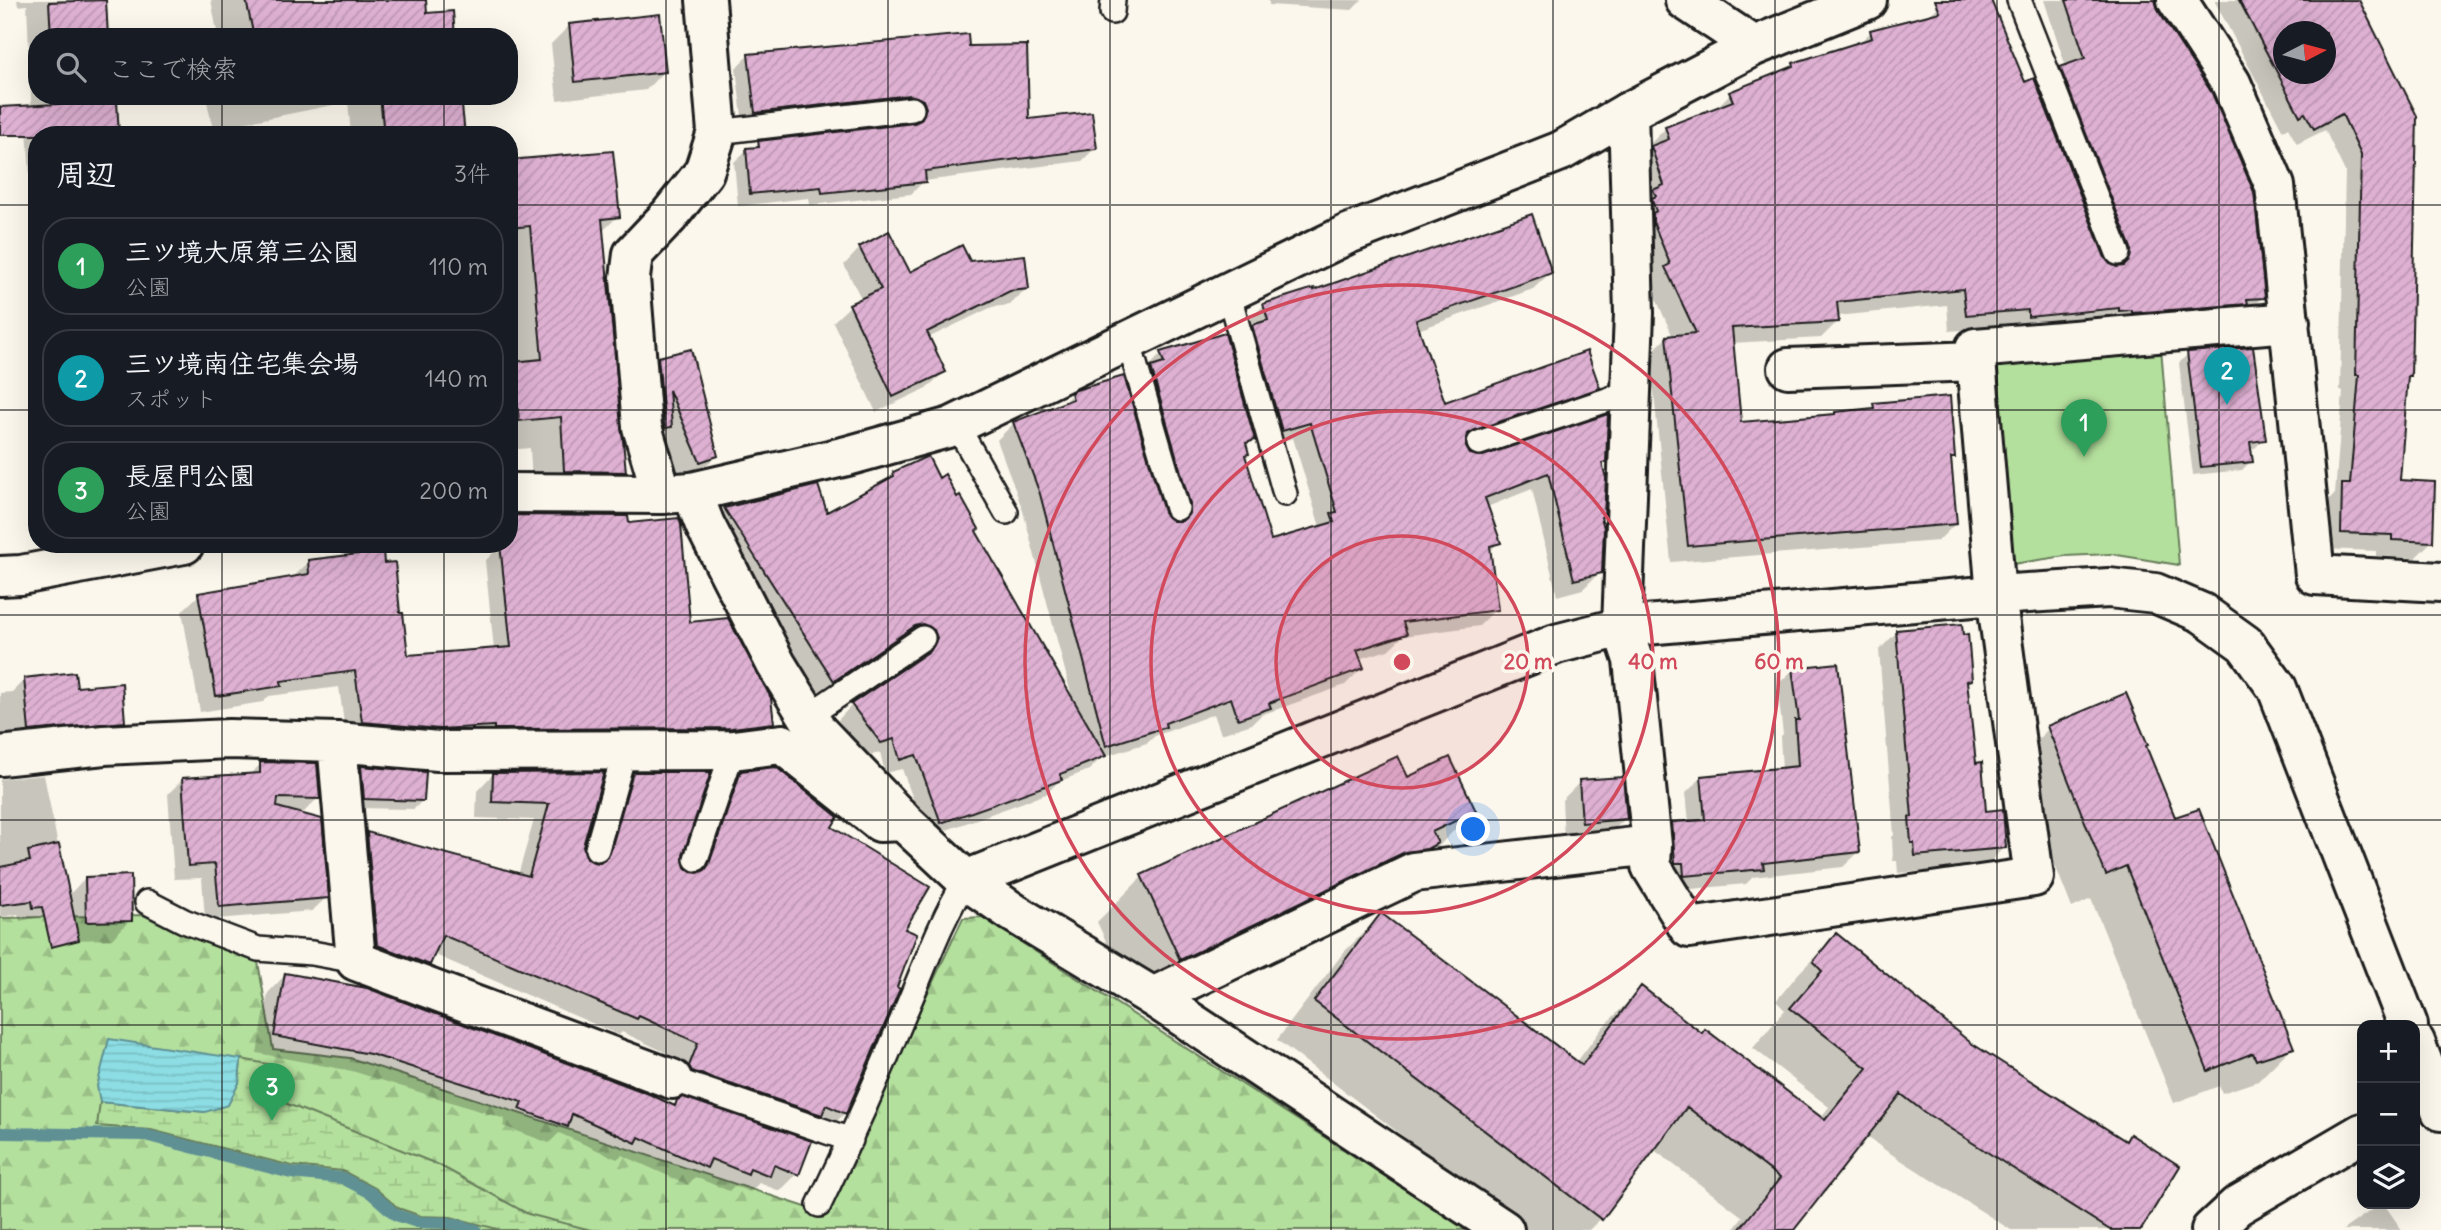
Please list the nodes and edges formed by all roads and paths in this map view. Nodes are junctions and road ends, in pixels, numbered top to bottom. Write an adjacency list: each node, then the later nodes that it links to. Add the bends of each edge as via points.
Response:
1 (706, 0): 9 (street)
2 (1685, 0): 6 (street)
3 (1867, 0): 6 (street)
4 (2019, 0): 10 (lane)
5 (2177, 0): 12 (street, via 2231,83 2275,186)
6 (1754, 46): 8 (street)
7 (912, 109): 9 (lane)
8 (1628, 112): 11 (street, via 1561,151 1348,234); 16 (street, via 1634,313)
9 (717, 132): 20 (street, via 704,172 633,254 630,278 642,427)
10 (2118, 253)
11 (1228, 292): 13 (street); 21 (lane)
12 (2290, 322): 14 (street, via 1975,348); 26 (street, via 2315,575)
13 (1128, 340): 17 (street); 22 (lane)
14 (1976, 361): 15 (street); 27 (street)
15 (1788, 368)
16 (1631, 392): 18 (lane); 28 (street)
17 (956, 424): 20 (street, via 848,456); 23 (lane)
18 (1479, 443)
19 (518, 493): 20 (street)
20 (677, 493): 30 (street, via 705,525)
21 (1285, 494)
22 (1177, 508)
23 (1006, 512)
24 (137, 553): 25 (street)
25 (0, 576)
26 (2441, 582)
27 (1996, 595): 28 (street); 36 (street, via 2035,877 1689,928 1651,866); 43 (street, via 2109,588 2155,593 2202,613 2245,645 2277,688)
28 (1622, 627): 36 (street, via 1633,660); 39 (street, via 1556,644)
29 (923, 638): 30 (lane)
30 (808, 716): 35 (street, via 817,732)
31 (337, 742): 32 (street, via 438,751); 34 (street, via 229,739); 41 (street)
32 (625, 750): 33 (street); 37 (lane)
33 (733, 750): 35 (street, via 782,744 880,822); 38 (lane)
34 (0, 756)
35 (903, 821): 39 (street)
36 (1652, 845): 42 (street, via 1414,872)
37 (597, 849)
38 (696, 859)
39 (966, 880): 42 (street); 48 (lane, via 933,941)
40 (147, 902): 41 (lane, via 258,948)
41 (356, 961): 45 (street)
42 (1153, 997): 50 (street)
43 (2406, 1020)
44 (2420, 1062): 46 (street)
45 (672, 1079): 48 (lane)
46 (2430, 1102)
47 (2357, 1136): 51 (street, via 2237,1206)
48 (850, 1140): 49 (lane)
49 (819, 1205)
50 (1504, 1230)
51 (2211, 1230)

